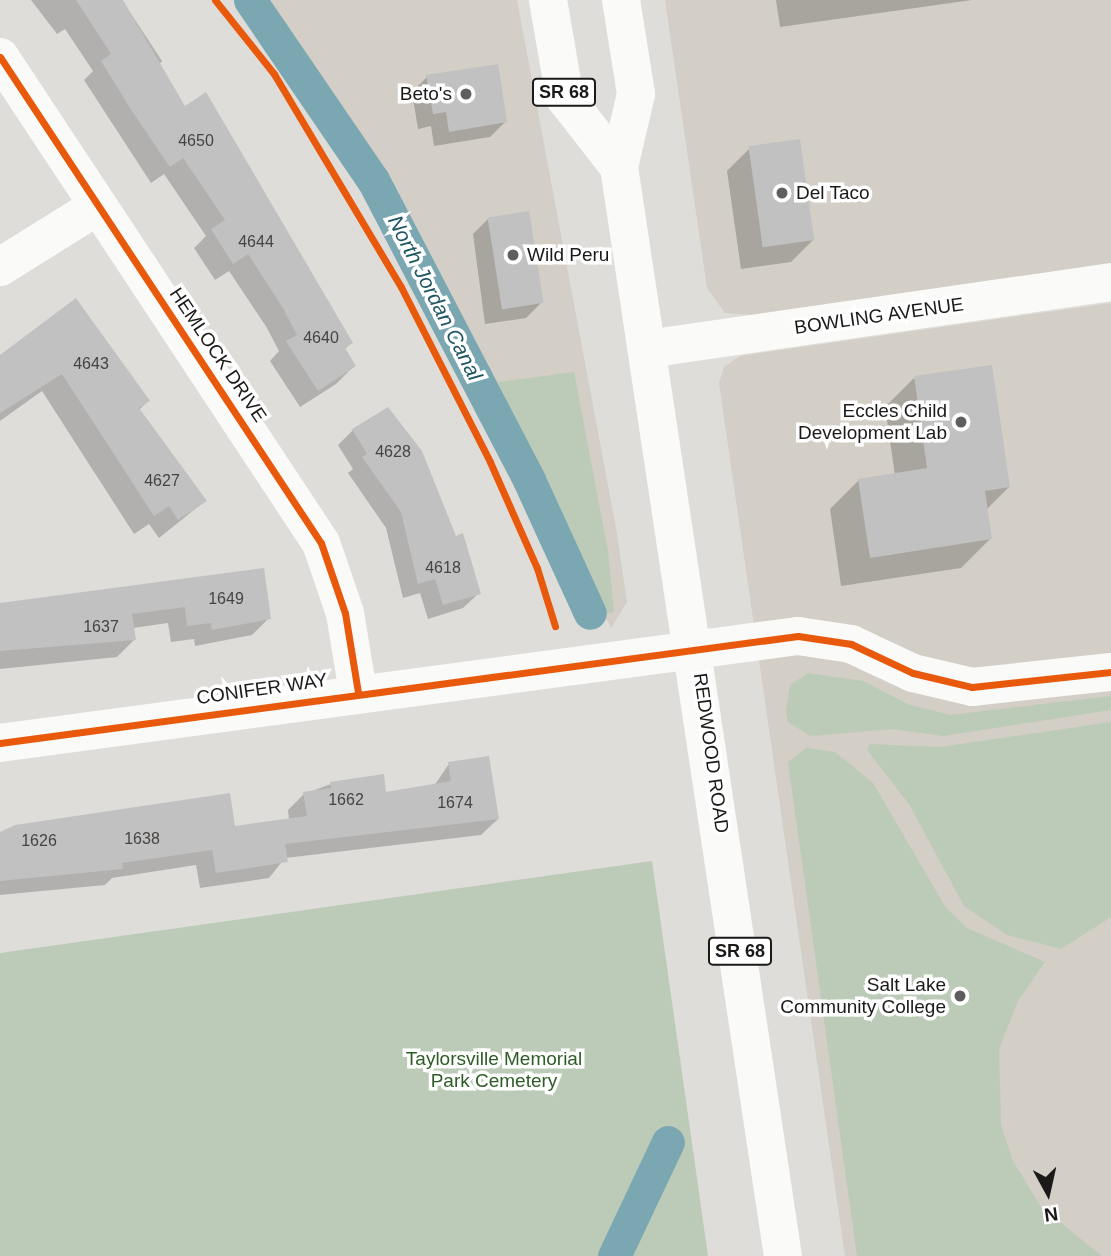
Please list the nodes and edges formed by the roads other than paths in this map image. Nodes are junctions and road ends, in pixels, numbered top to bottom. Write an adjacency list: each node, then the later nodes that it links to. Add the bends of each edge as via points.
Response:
1 (548, 0): 4 (street, REDWOOD ROAD / SR 68, via 565,99)
2 (621, 0): 4 (street, REDWOOD ROAD / SR 68, via 636,94)
3 (0, 57): 5 (street, HEMLOCK DRIVE)
4 (619, 167): 8 (street, REDWOOD ROAD / SR 68)
5 (98, 206): 6 (street); 11 (street, HEMLOCK DRIVE, via 321,543 345,613)
6 (0, 267)
7 (1111, 282): 8 (street, BOWLING AVENUE)
8 (647, 349): 9 (street, REDWOOD ROAD / SR 68)
9 (696, 647): 10 (street, CONIFER WAY, via 825,638 912,673 972,687); 11 (street, CONIFER WAY); 13 (street, REDWOOD ROAD / SR 68)
10 (1111, 672)
11 (358, 692): 12 (street, CONIFER WAY)
12 (0, 743)
13 (783, 1256)

